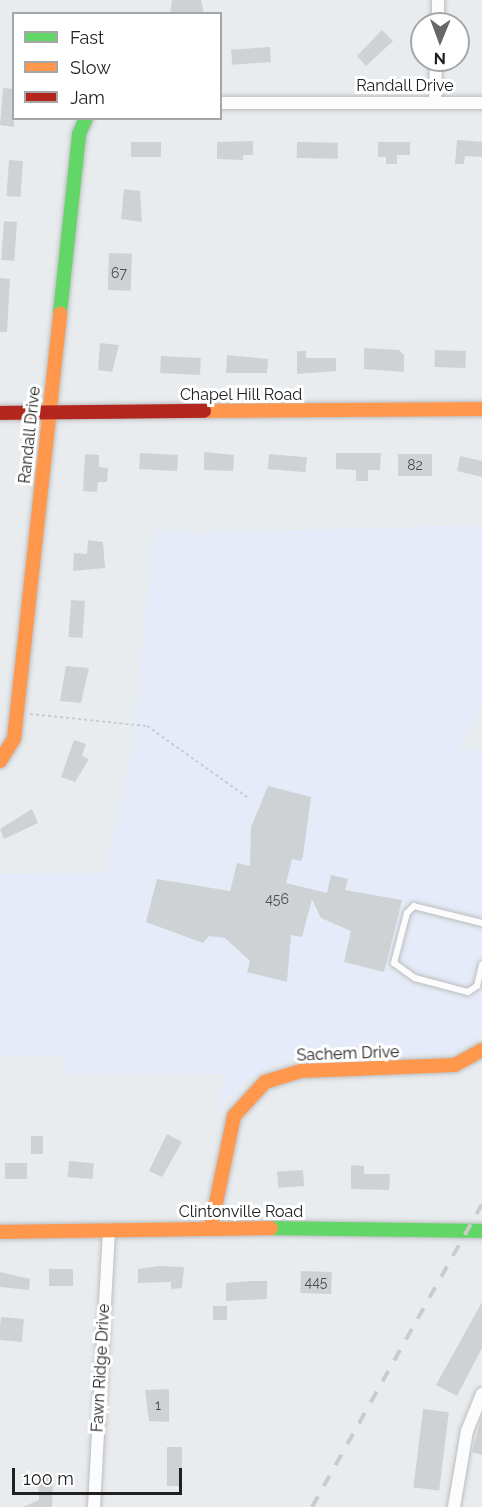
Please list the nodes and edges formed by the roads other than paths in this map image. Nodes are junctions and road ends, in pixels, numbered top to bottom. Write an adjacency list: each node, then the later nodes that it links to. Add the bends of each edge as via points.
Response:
1 (436, 72): 3 (street)
2 (222, 103): 3 (street, Randall Drive)
3 (435, 103): 4 (street, Randall Drive)
4 (482, 103)
5 (85, 120): 8 (street, Randall Drive, via 79,134)
6 (482, 409): 8 (street, Chapel Hill Road)
7 (0, 413): 8 (street, Chapel Hill Road)
8 (49, 413): 9 (street, Randall Drive)
9 (4, 758)
10 (482, 923): 11 (lane, via 414,906 407,913 394,963 415,978 473,990)
11 (482, 964)
12 (482, 1050): 13 (street, Sachem Drive, via 454,1065 301,1071 266,1082 234,1116)
13 (212, 1227): 14 (street, Clintonville Road); 15 (street, Clintonville Road)
14 (109, 1229): 16 (street, Clintonville Road); 18 (street, Fawn Ridge Drive)
15 (482, 1231)
16 (0, 1232)
17 (482, 1394): 19 (street, via 470,1419)
18 (93, 1507)
19 (454, 1507)

